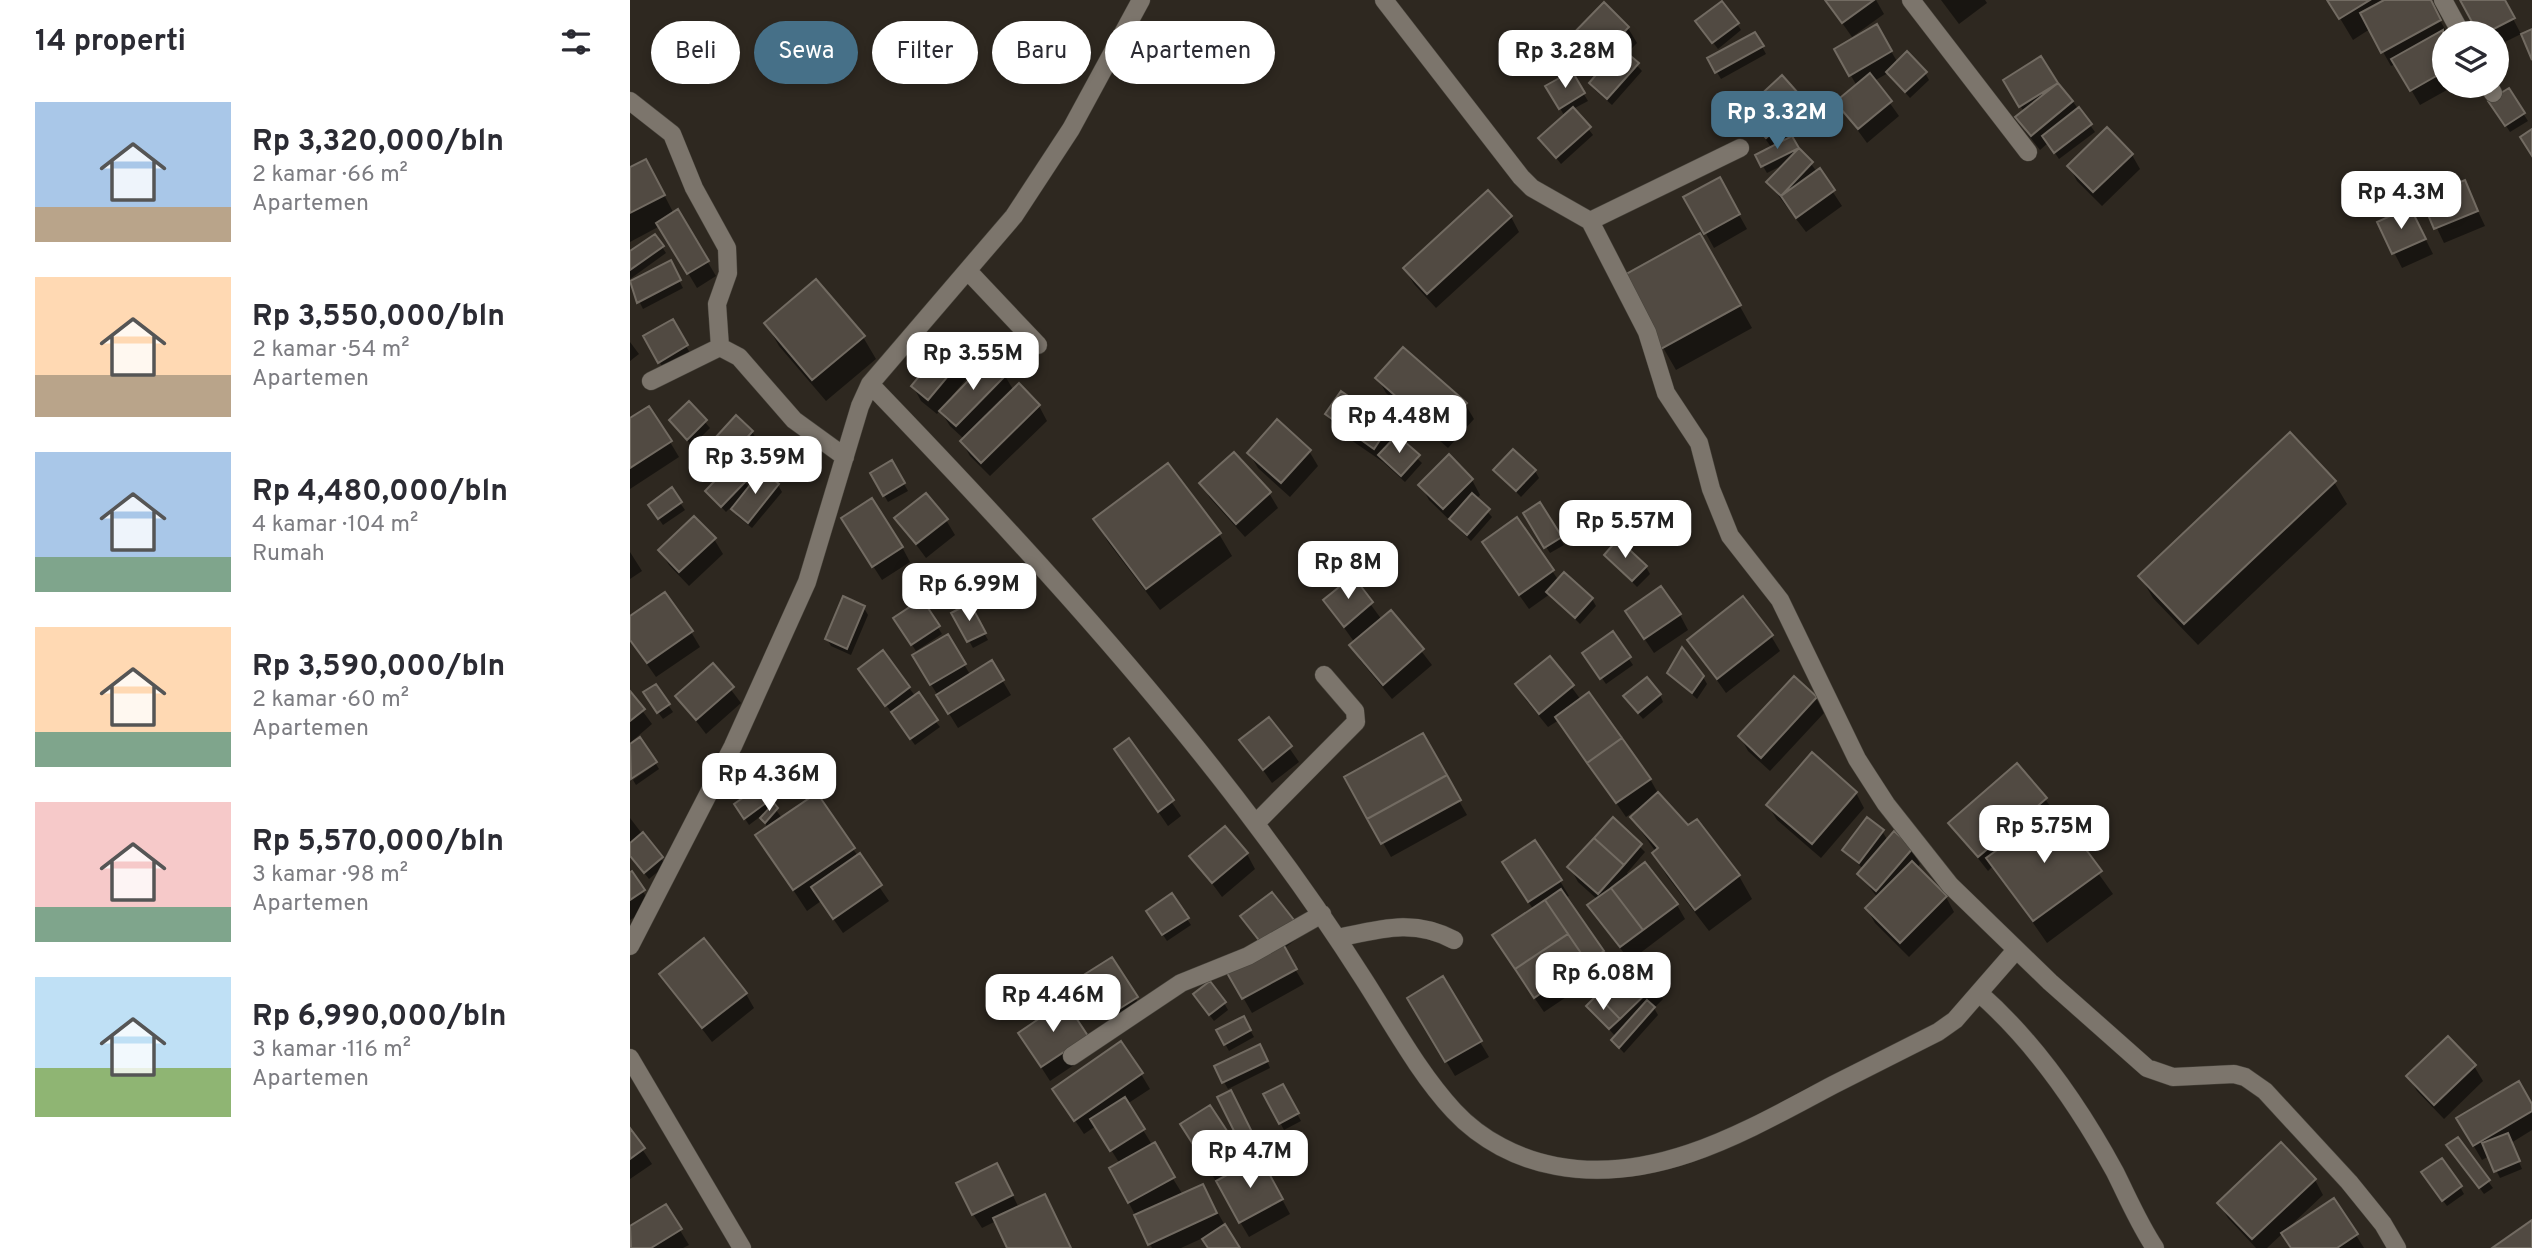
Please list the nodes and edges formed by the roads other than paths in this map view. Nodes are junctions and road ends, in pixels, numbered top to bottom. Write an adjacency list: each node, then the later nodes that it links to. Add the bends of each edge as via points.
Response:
1 (1141, 0): 10 (street, via 1050,165)
2 (1384, 0): 9 (street, via 1521,177)
3 (1911, 0): 8 (street)
4 (2443, 0): 5 (street)
5 (2454, 21)
6 (630, 101): 12 (street, via 672,134 694,188 727,248 728,273 718,304)
7 (1740, 148): 9 (street)
8 (2028, 152)
9 (1590, 221): 22 (street, via 1647,332 1666,393 1699,443 1730,536 1780,600 1857,759 1950,885)
10 (968, 271): 11 (street); 14 (street)
11 (1038, 345)
12 (720, 347): 13 (street); 15 (street, via 739,357 794,420)
13 (651, 381)
14 (870, 384): 15 (street); 17 (street, via 1035,560)
15 (845, 457): 21 (street, via 807,582 733,746)
16 (1324, 675): 17 (street, via 1355,711 1356,722)
17 (1256, 824): 18 (street)
18 (1322, 914): 19 (street); 24 (street, via 1248,957 1181,983)
19 (1338, 938): 20 (street, via 1382,928 1416,927 1432,928); 23 (street, via 1431,1084 1458,1115 1494,1144 1559,1167 1654,1165 1754,1129 1938,1032)
20 (1454, 940)
21 (630, 946)
22 (2016, 950): 23 (street); 28 (street, via 2147,1068 2173,1077 2234,1074 2255,1083 2349,1182)
23 (1979, 993): 27 (street, via 2016,1025 2082,1117)
24 (1072, 1056)
25 (630, 1058): 26 (street)
26 (742, 1248)
27 (2155, 1248)
28 (2397, 1248)

